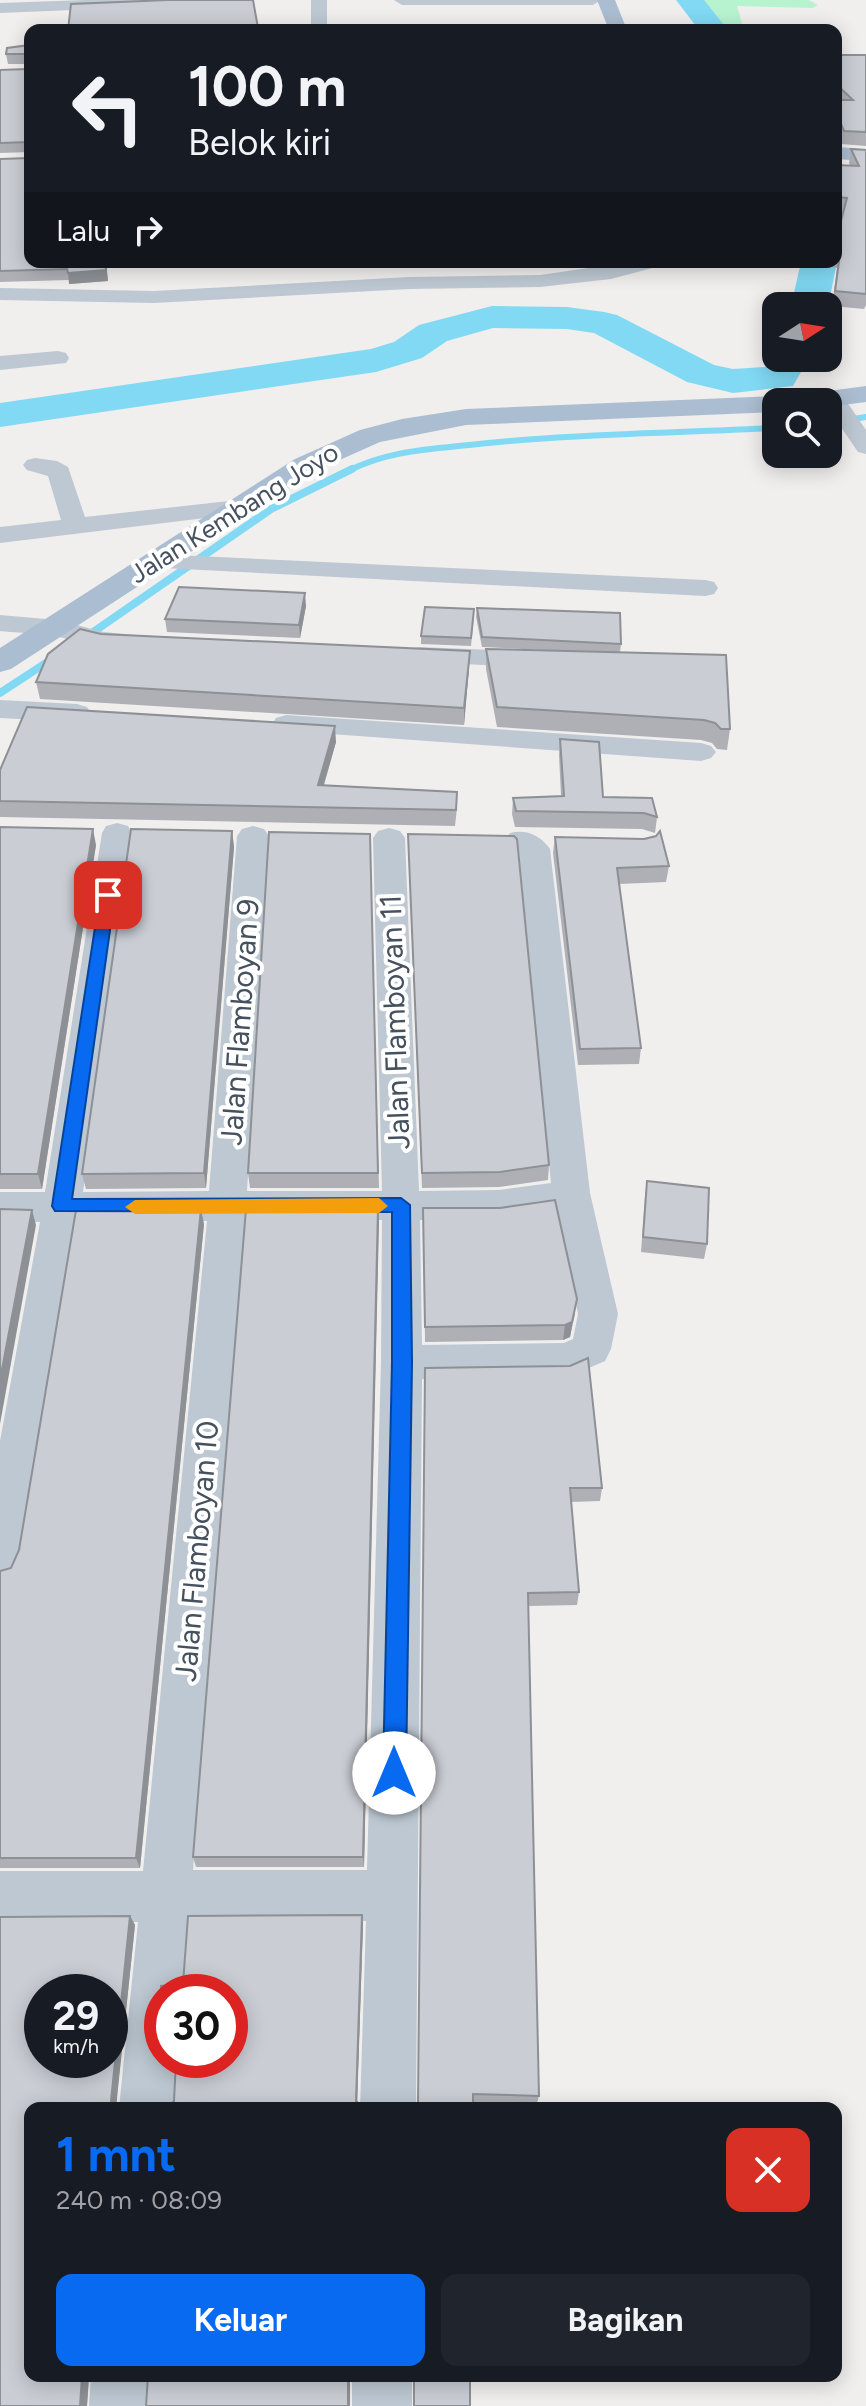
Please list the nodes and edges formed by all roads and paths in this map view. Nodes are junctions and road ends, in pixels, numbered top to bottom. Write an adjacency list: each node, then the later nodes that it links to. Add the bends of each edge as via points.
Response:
1 (197, 0): 6 (street)
2 (319, 0): 7 (street)
3 (402, 0): 4 (street)
4 (593, 0)
5 (606, 0): 8 (main road)
6 (0, 8)
7 (319, 24)
8 (616, 24)
9 (842, 153): 10 (main road)
10 (866, 155)
11 (297, 268): 13 (street)
12 (630, 268): 13 (street, via 554,280)
13 (305, 288): 14 (street, via 154,297)
14 (0, 294)
15 (58, 358): 16 (street)
16 (0, 363)
17 (866, 394): 18 (main road)
18 (842, 398)
19 (762, 405): 23 (main road, Jalan Kembang Joyo, via 430,421 344,443)
20 (842, 412): 21 (street)
21 (866, 447)
22 (35, 465): 24 (street, via 59,472)
23 (238, 507): 24 (street); 26 (main road, Jalan Kembang Joyo)
24 (75, 526): 25 (street)
25 (0, 535)
26 (153, 562): 27 (street); 29 (main road, Jalan Kembang Joyo)
27 (705, 588)
28 (0, 623): 29 (street)
29 (57, 628): 30 (street, via 104,640); 32 (main road, Jalan Kembang Joyo)
30 (150, 642)
31 (399, 654): 33 (street)
32 (0, 662)
33 (570, 662)
34 (0, 709): 35 (street)
35 (107, 715)
36 (260, 723): 37 (street)
37 (701, 752)
38 (117, 833): 44 (street)
39 (253, 836): 46 (street, Jalan Flamboyan 9)
40 (389, 838): 43 (street, Jalan Flamboyan 11)
41 (566, 841): 42 (street, via 506,840 534,849)
42 (571, 1193): 43 (street, via 499,1205); 47 (street, via 598,1314 591,1349 568,1360)
43 (401, 1205): 46 (street); 47 (street, Jalan Flamboyan 11)
44 (62, 1206): 45 (street); 46 (street); 48 (street)
45 (0, 1207)
46 (227, 1208): 50 (street, Jalan Flamboyan 10)
47 (402, 1362): 51 (street, Jalan Flamboyan 11)
48 (7, 1483): 49 (street)
49 (0, 1563)
50 (167, 1894): 51 (street); 52 (street); 53 (street, Jalan Flamboyan 10)
51 (393, 1895): 54 (street, Jalan Flamboyan 11)
52 (0, 1897)
53 (148, 2102)
54 (388, 2102)
55 (121, 2382): 57 (street)
56 (382, 2382): 58 (street)
57 (119, 2406)
58 (382, 2406)

